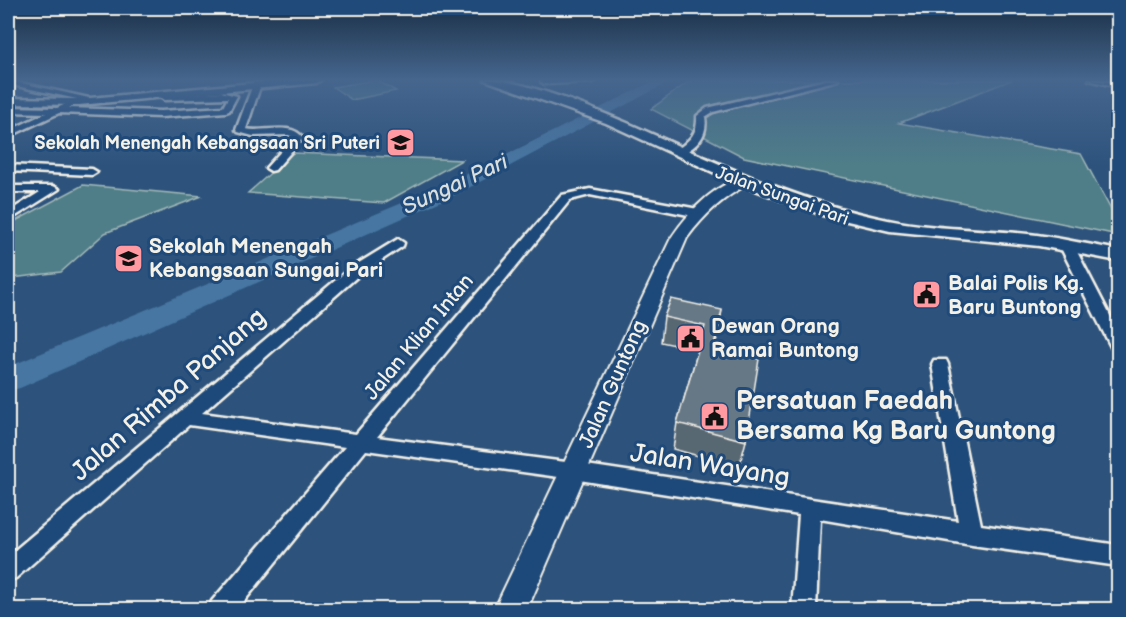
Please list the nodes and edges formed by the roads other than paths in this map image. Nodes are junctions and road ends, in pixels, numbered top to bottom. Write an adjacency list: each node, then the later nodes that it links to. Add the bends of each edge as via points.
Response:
1 (8, 109): 6 (street)
2 (226, 109): 6 (street, via 161,114)
3 (249, 109): 11 (street, via 241,130 291,132 298,138)
4 (576, 109): 7 (main road, Jalan Sungai Pari)
5 (715, 109): 9 (street, via 701,116 700,134)
6 (62, 110): 8 (street)
7 (634, 131): 9 (main road, Jalan Sungai Pari); 13 (main road, Jalan Sungai Pari)
8 (8, 134)
9 (681, 151): 13 (main road, Jalan Sungai Pari)
10 (8, 168): 12 (street)
11 (271, 168)
12 (92, 172)
13 (741, 182): 15 (street, Jalan Guntong, via 715,197); 18 (main road, Jalan Sungai Pari, via 828,211 890,226 1039,241)
14 (8, 189): 16 (street, via 53,189)
15 (698, 213): 23 (street, Jalan Klian Intan, via 590,192 566,197); 24 (street, Jalan Guntong, via 679,238)
16 (8, 217)
17 (398, 243): 22 (street, Jalan Rimba Panjang, via 354,272)
18 (1068, 248): 19 (main road, Jalan Sungai Pari); 20 (street)
19 (1119, 256)
20 (1119, 345)
21 (940, 364): 26 (street)
22 (185, 418): 23 (street, Jalan Wayang); 28 (street, Jalan Rimba Panjang)
23 (361, 443): 24 (street, Jalan Wayang); 29 (street, Jalan Klian Intan)
24 (573, 471): 25 (street, Jalan Wayang); 30 (street, Jalan Guntong)
25 (810, 509): 26 (street, Jalan Wayang); 31 (street)
26 (972, 535): 27 (street, Jalan Wayang)
27 (1119, 556)
28 (8, 570)
29 (221, 609)
30 (510, 609)
31 (804, 609)

